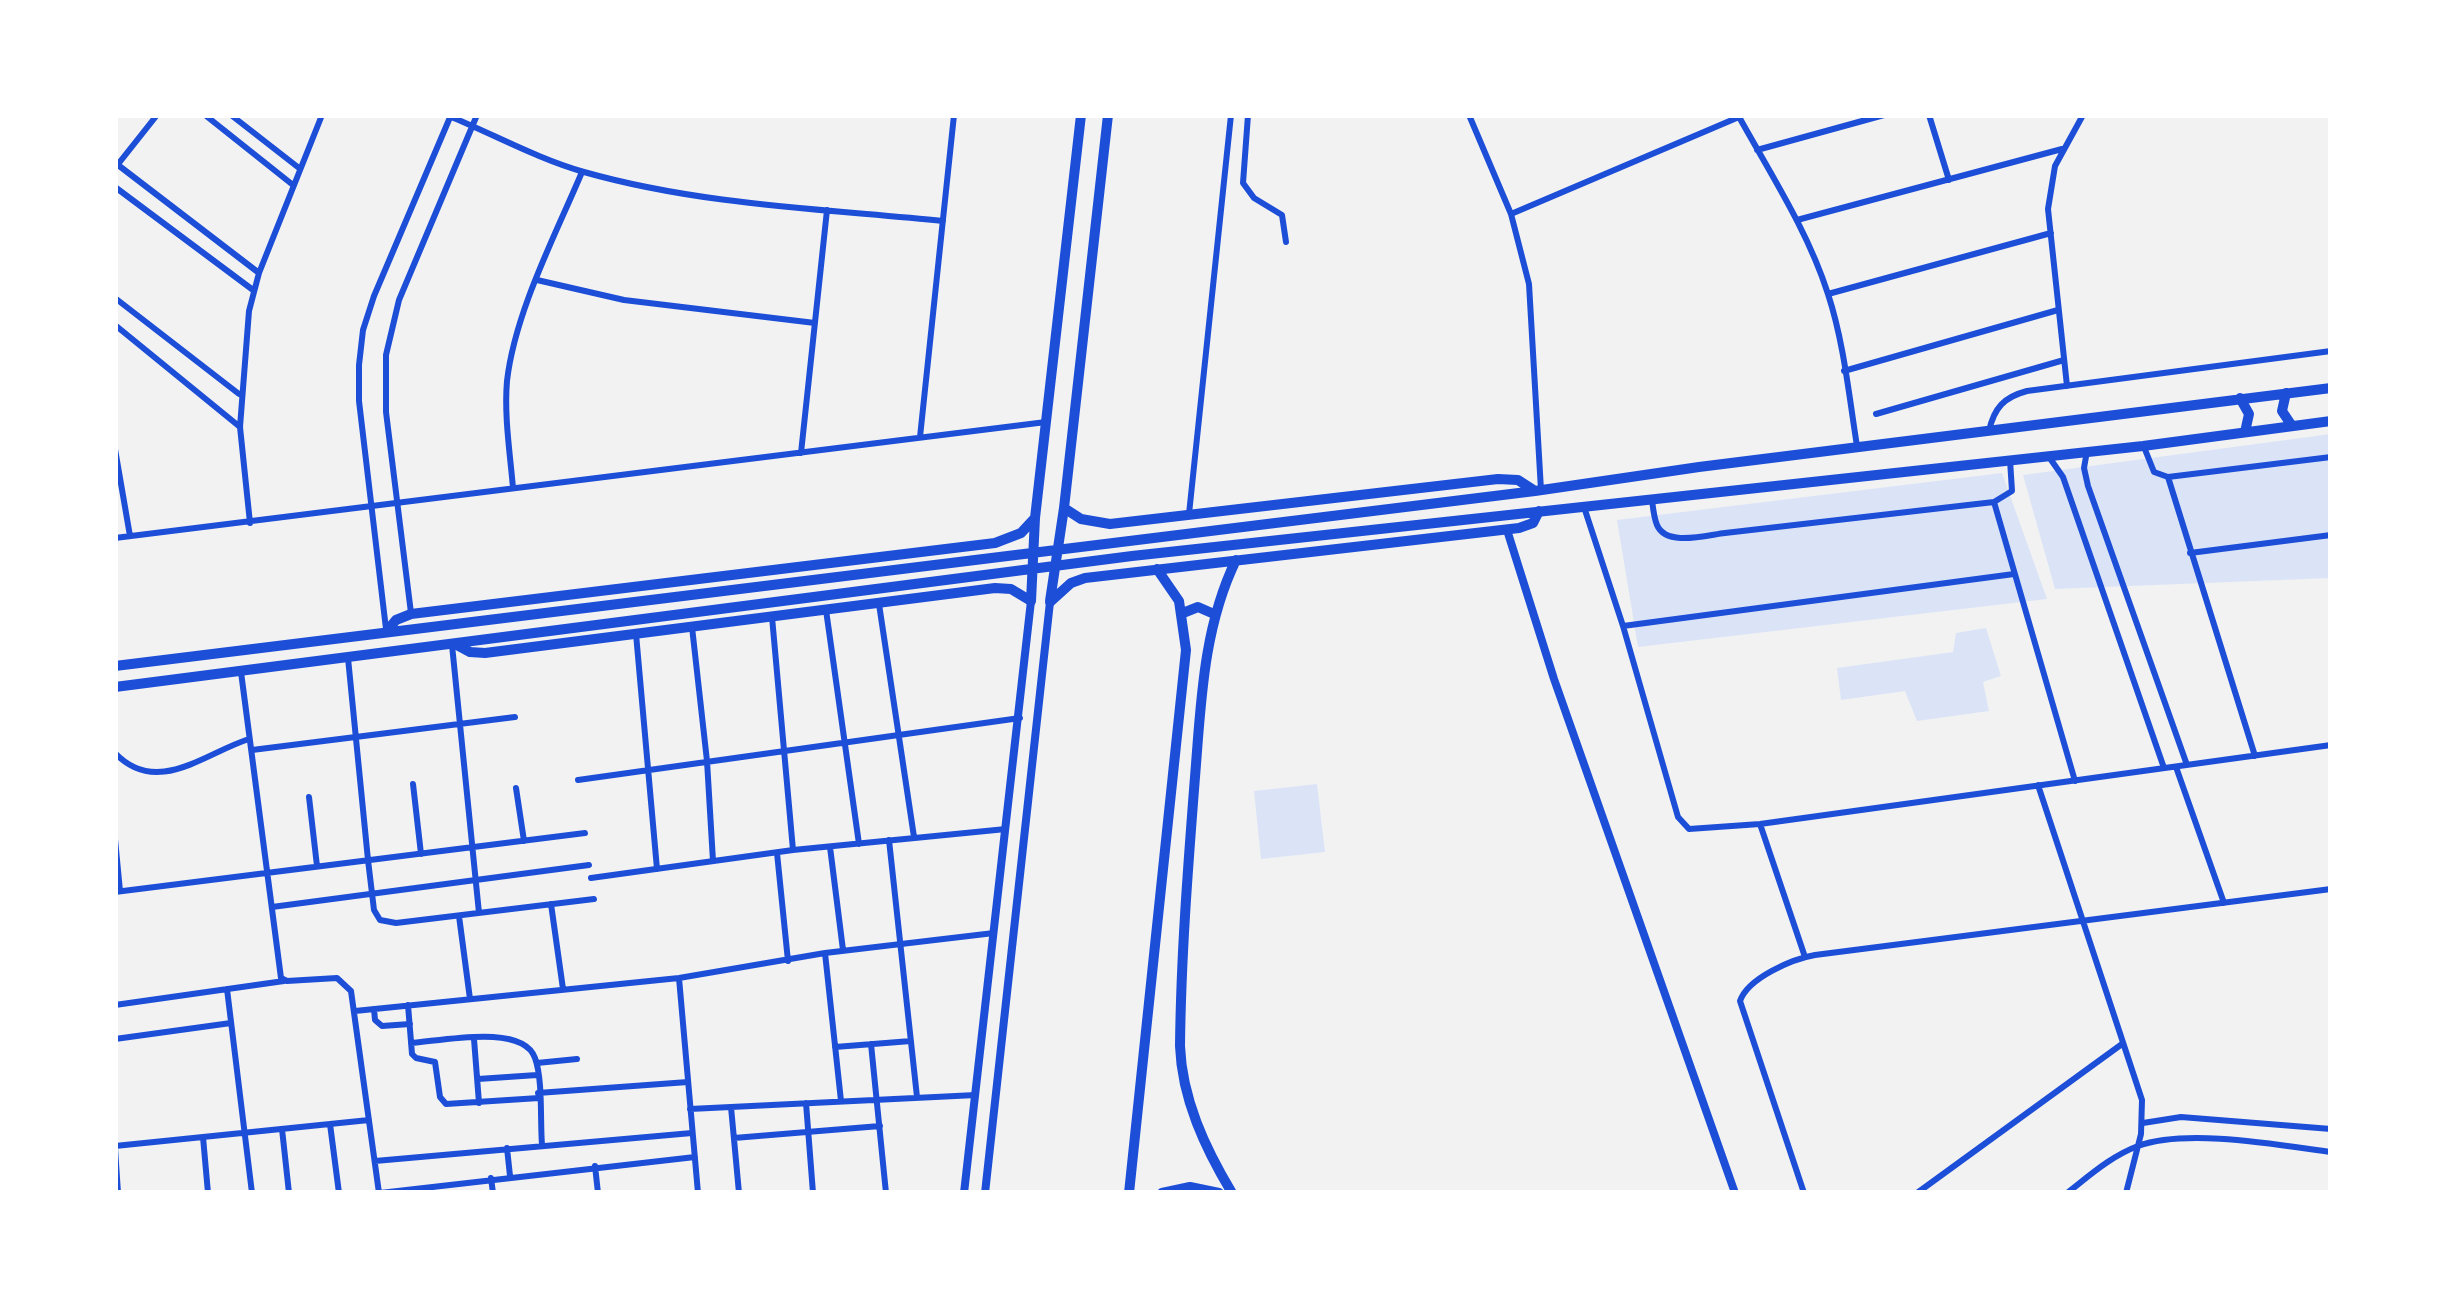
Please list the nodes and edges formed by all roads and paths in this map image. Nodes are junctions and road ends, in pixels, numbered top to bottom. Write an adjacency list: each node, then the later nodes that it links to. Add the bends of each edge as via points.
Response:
1 (157, 115): 20 (street)
2 (205, 115): 24 (street)
3 (231, 115): 21 (street)
4 (322, 115): 21 (street)
5 (449, 115): 17 (street); 74 (street, via 364,330 359,401)
6 (477, 115): 17 (street)
7 (954, 115): 28 (street)
8 (1082, 115): 42 (main road)
9 (1108, 115): 43 (main road)
10 (1231, 115): 78 (street)
11 (1248, 115): 31 (street, via 1243,184 1282,215)
12 (1469, 115): 27 (street)
13 (1884, 115): 19 (street)
14 (1929, 115): 23 (street)
15 (2082, 115): 18 (street)
16 (1738, 116): 19 (street); 27 (street)
17 (472, 126): 22 (street); 73 (street, via 391,327 384,384)
18 (2063, 149): 23 (street); 30 (street, via 2050,185)
19 (1757, 150): 29 (street)
20 (116, 166): 32 (street)
21 (299, 168): 24 (street)
22 (582, 172): 26 (street, via 665,190); 33 (street)
23 (1948, 180): 29 (street)
24 (293, 185): 32 (street)
25 (115, 186): 34 (street)
26 (828, 210): 28 (street); 38 (street)
27 (1511, 214): 70 (street, via 1532,312)
28 (943, 220): 59 (street)
29 (1796, 220): 35 (street)
30 (2051, 233): 35 (street); 37 (street)
31 (1286, 242)
32 (258, 273): 34 (street)
33 (537, 280): 38 (street, via 624,300); 69 (street, via 507,383)
34 (253, 290): 48 (street)
35 (1828, 294): 44 (street)
36 (115, 298): 48 (street)
37 (2058, 310): 41 (street); 44 (street)
38 (815, 323): 64 (street)
39 (115, 324): 56 (street)
40 (2331, 351): 45 (street)
41 (2064, 360): 45 (street); 52 (street)
42 (1054, 364): 43 (main road, via 1068,374); 49 (main road)
43 (1080, 365): 51 (main road)
44 (1844, 371): 61 (street)
45 (2067, 386): 57 (street, via 2012,395 1992,416)
46 (2331, 388): 47 (main road)
47 (2286, 393): 50 (main road); 55 (main road, via 2282,411)
48 (240, 395): 56 (street)
49 (1050, 398): 51 (main road, via 1063,389); 54 (main road)
50 (2240, 398): 57 (main road); 58 (main road, via 2248,414)
51 (1076, 399): 76 (main road)
52 (1876, 414)
53 (2331, 421): 55 (main road)
54 (1047, 422): 59 (street); 79 (main road)
55 (2292, 426): 58 (main road)
56 (240, 427): 80 (street)
57 (1989, 431): 61 (main road)
58 (2245, 432): 60 (main road)
59 (920, 437): 64 (street)
60 (2143, 446): 63 (main road); 68 (street, via 2154,472)
61 (1858, 448): 70 (main road)
62 (115, 449): 84 (street)
63 (2088, 451): 65 (main road); 123 (street, via 2088,486)
64 (801, 453): 69 (street)
65 (2048, 456): 67 (main road); 125 (street, via 2068,489)
66 (2331, 458): 68 (street)
67 (2010, 460): 71 (main road); 72 (street, via 2012,491)
68 (2168, 478): 87 (street)
69 (513, 488): 73 (street)
70 (1538, 491): 78 (main road, via 1498,479); 103 (main road)
71 (1652, 499): 72 (street, via 1657,527 1676,537); 75 (main road)
72 (1994, 502): 91 (street)
73 (398, 503): 74 (street); 98 (street)
74 (371, 507): 80 (street); 103 (street)
75 (1584, 507): 77 (main road); 102 (street)
76 (1064, 508): 81 (main road); 94 (main road)
77 (1539, 511): 82 (main road, via 1527,527); 105 (main road, via 1132,556)
78 (1189, 514): 81 (main road)
79 (1035, 518): 86 (main road, via 1015,537); 93 (main road)
80 (250, 523): 84 (street)
81 (1101, 524): 90 (main road, via 1096,552)
82 (1506, 530): 88 (main road); 241 (street)
83 (2331, 534): 87 (street)
84 (130, 536): 85 (street)
85 (115, 538)
86 (995, 542): 92 (main road, via 1005,568); 98 (main road)
87 (2190, 553): 121 (street)
88 (1236, 560): 89 (main road); 99 (main road)
89 (1157, 569): 90 (main road); 97 (main road)
90 (1109, 574): 94 (main road, via 1078,580)
91 (2014, 574): 102 (street); 128 (street)
92 (994, 588): 93 (main road, via 1011,589); 95 (main road)
93 (1031, 602): 111 (street)
94 (1050, 602): 236 (street)
95 (879, 604): 96 (main road); 113 (street)
96 (826, 610): 100 (main road); 116 (street)
97 (1183, 613): 99 (main road, via 1198,607); 237 (main road, via 1183,704)
98 (411, 614): 103 (main road)
99 (1214, 614): 240 (main road, via 1187,874 1180,1066 1199,1129)
100 (772, 616): 101 (main road); 118 (street)
101 (692, 626): 104 (main road); 122 (street)
102 (1623, 626): 133 (street, via 1682,825 1698,830)
103 (386, 632): 107 (main road)
104 (636, 634): 105 (main road, via 478,654); 126 (street)
105 (454, 645): 106 (main road); 112 (street)
106 (348, 657): 108 (main road); 114 (street)
107 (115, 666)
108 (240, 672): 109 (main road); 115 (street)
109 (115, 688)
110 (516, 717): 112 (street)
111 (1020, 718): 113 (street); 134 (street)
112 (462, 724): 114 (street); 141 (street)
113 (898, 733): 116 (street); 136 (street)
114 (358, 738): 119 (street); 146 (street)
115 (249, 739): 119 (street); 120 (street, via 190,767 163,772 136,768)
116 (844, 741): 118 (street); 140 (street)
117 (2331, 745): 121 (street)
118 (784, 749): 122 (street); 143 (street)
119 (252, 750): 151 (street)
120 (115, 753)
121 (2255, 756): 123 (street)
122 (707, 762): 126 (street); 147 (street)
123 (2187, 765): 124 (street)
124 (2176, 766): 125 (street); 158 (street)
125 (2164, 768): 128 (street)
126 (646, 770): 127 (street); 150 (street)
127 (578, 780)
128 (2075, 780): 130 (street)
129 (412, 784): 145 (street)
130 (2038, 786): 133 (street); 163 (street)
131 (516, 788): 139 (street)
132 (309, 797): 149 (street)
133 (1760, 824): 168 (street)
134 (1006, 829): 136 (street); 164 (street)
135 (585, 833): 139 (street)
136 (914, 837): 138 (street)
137 (115, 839): 155 (street)
138 (889, 840): 140 (street); 165 (street)
139 (524, 841): 141 (street)
140 (858, 844): 142 (street)
141 (471, 847): 145 (street); 153 (street)
142 (830, 847): 143 (street); 166 (street)
143 (794, 850): 144 (street)
144 (777, 853): 147 (street); 169 (street)
145 (421, 854): 146 (street)
146 (368, 860): 149 (street); 156 (street)
147 (714, 862): 150 (street)
148 (589, 865): 153 (street)
149 (317, 866): 151 (street)
150 (657, 868): 152 (street)
151 (268, 872): 155 (street); 160 (street)
152 (591, 878)
153 (476, 880): 156 (street); 161 (street)
154 (2331, 889): 158 (street)
155 (118, 891)
156 (372, 894): 160 (street); 162 (street, via 385,923)
157 (594, 899): 159 (street)
158 (2224, 902): 163 (street)
159 (551, 904): 161 (street); 173 (street)
160 (272, 907): 171 (street)
161 (480, 913): 162 (street)
162 (459, 916): 174 (street)
163 (2082, 921): 168 (street); 186 (street)
164 (995, 932): 165 (street); 193 (street)
165 (902, 943): 166 (street); 183 (street)
166 (843, 950): 167 (street)
167 (825, 953): 169 (street); 187 (street)
168 (1805, 957): 242 (street, via 1750,987 1740,1001)
169 (788, 961): 170 (street)
170 (680, 978): 173 (street); 192 (street)
171 (284, 981): 172 (street); 178 (street, via 337,978 351,991)
172 (227, 989): 175 (street); 179 (street)
173 (562, 990): 174 (street)
174 (470, 999): 176 (street)
175 (115, 1005)
176 (408, 1006): 177 (street); 180 (street)
177 (374, 1009): 178 (street); 180 (street, via 382,1026)
178 (355, 1011): 202 (street)
179 (231, 1023): 181 (street); 209 (street)
180 (410, 1024): 184 (street)
181 (115, 1038)
182 (474, 1039): 184 (street); 189 (street, via 512,1037); 191 (street)
183 (912, 1041): 185 (street); 195 (street)
184 (411, 1043): 198 (street, via 414,1056 437,1065 443,1101)
185 (871, 1044): 187 (street); 196 (street)
186 (2122, 1044): 203 (street); 243 (street)
187 (835, 1047): 197 (street)
188 (576, 1059): 189 (street)
189 (537, 1063): 190 (street)
190 (537, 1074): 191 (street); 194 (street)
191 (478, 1079): 198 (street)
192 (688, 1082): 194 (street); 201 (street)
193 (976, 1094): 195 (street); 235 (street)
194 (539, 1096): 198 (street); 213 (street)
195 (917, 1098): 196 (street)
196 (877, 1100): 197 (street); 205 (street)
197 (841, 1102): 199 (street)
198 (480, 1103)
199 (806, 1103): 200 (street); 208 (street)
200 (731, 1107): 201 (street); 212 (street)
201 (690, 1109): 210 (street)
202 (369, 1120): 204 (street); 219 (street)
203 (2143, 1123): 206 (street, via 2181,1117); 215 (street)
204 (330, 1124): 207 (street); 227 (street)
205 (880, 1126): 208 (street); 234 (street)
206 (2331, 1128)
207 (282, 1130): 209 (street); 226 (street)
208 (808, 1132): 212 (street); 233 (street)
209 (245, 1133): 211 (street); 225 (street)
210 (692, 1133): 213 (street); 218 (street)
211 (203, 1137): 214 (street); 224 (street)
212 (734, 1138): 232 (street)
213 (542, 1145): 216 (street)
214 (115, 1146): 223 (street)
215 (2138, 1146): 217 (street, via 2196,1138); 244 (street); 245 (street)
216 (507, 1148): 219 (street); 221 (street)
217 (2331, 1152)
218 (694, 1157): 220 (street); 231 (street)
219 (375, 1160): 228 (street)
220 (595, 1166): 221 (street); 230 (street)
221 (510, 1176): 222 (street)
222 (492, 1178): 228 (street); 229 (street)
223 (116, 1189)
224 (208, 1193)
225 (252, 1193)
226 (289, 1193)
227 (338, 1193)
228 (380, 1193)
229 (493, 1193)
230 (598, 1193)
231 (698, 1193)
232 (739, 1193)
233 (814, 1193)
234 (886, 1193)
235 (964, 1193)
236 (985, 1193)
237 (1129, 1193)
238 (1162, 1193): 239 (main road, via 1190,1186)
239 (1219, 1193)
240 (1232, 1193)
241 (1735, 1193)
242 (1804, 1193)
243 (1917, 1193)
244 (2067, 1193)
245 (2126, 1193)

